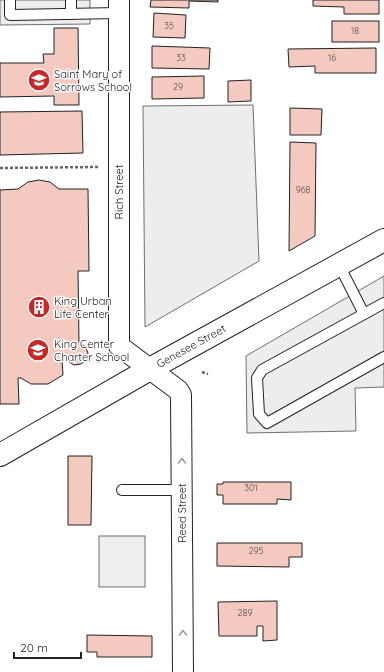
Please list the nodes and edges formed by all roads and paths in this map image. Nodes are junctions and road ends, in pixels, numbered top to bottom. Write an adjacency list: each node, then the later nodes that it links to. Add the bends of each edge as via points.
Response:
1 (10, 0): 4 (lane, via 10,15)
2 (71, 0): 4 (lane)
3 (119, 7): 4 (lane); 14 (street, Rich Street, via 119,346)
4 (71, 14)
5 (102, 167): 6 (path)
6 (0, 168)
7 (384, 240): 8 (main road, Genesee Street)
8 (339, 265): 10 (lane); 14 (main road, Genesee Street)
9 (384, 303): 10 (lane)
10 (364, 314): 11 (lane, via 262,370 257,378 258,414 267,423)
11 (384, 357)
12 (97, 361): 13 (path)
13 (102, 362)
14 (150, 369): 17 (main road, Genesee Street); 19 (street, Reed Street, one-way to 14, via 181,395)
15 (202, 372): 16 (path)
16 (208, 374)
17 (0, 455)
18 (122, 490): 19 (lane)
19 (182, 490): 20 (street, Reed Street, one-way to 19)
20 (183, 672)

